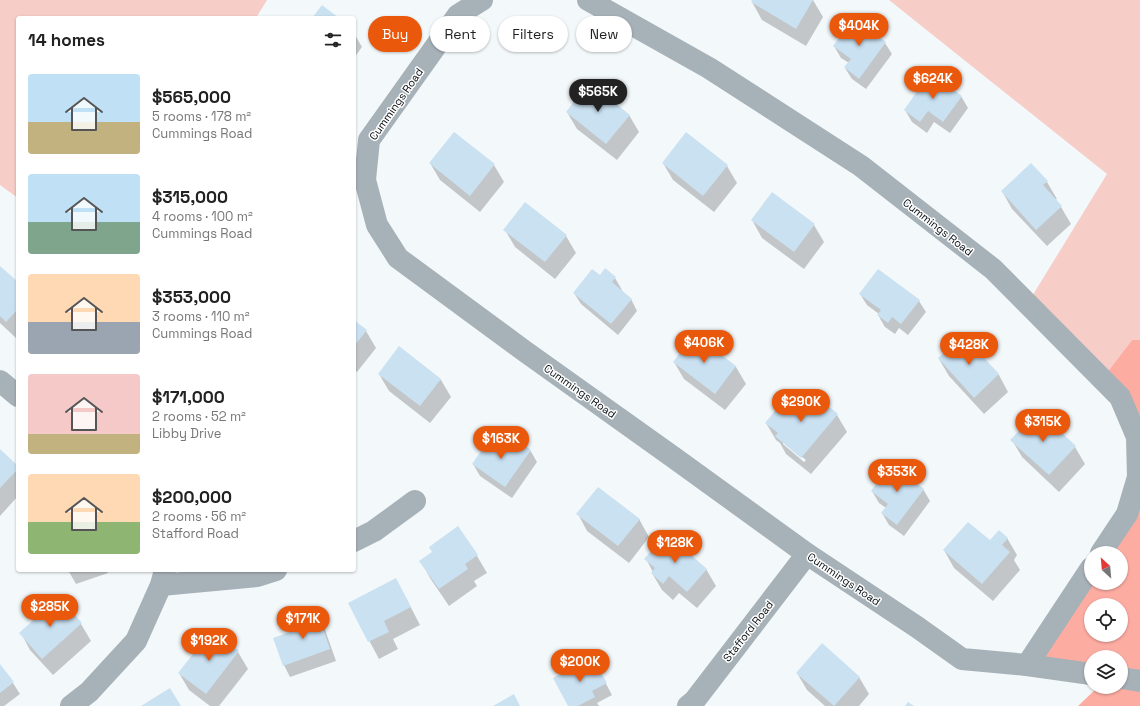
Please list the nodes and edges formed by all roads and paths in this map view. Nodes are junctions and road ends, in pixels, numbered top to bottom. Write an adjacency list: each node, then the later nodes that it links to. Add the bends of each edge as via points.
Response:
1 (482, 0): 8 (street, Cummings Road, via 458,15 369,140 365,180 377,225 398,258)
2 (588, 0): 7 (street, Cummings Road, via 710,68 861,166 993,269 1120,397 1137,437 1138,477 1127,514)
3 (0, 381): 4 (street)
4 (16, 394)
5 (415, 501): 6 (street, via 374,531)
6 (356, 540)
7 (1106, 546)
8 (807, 554): 12 (street, Cummings Road, via 962,659); 17 (street, Stafford Road)
9 (270, 572): 10 (street, via 257,576)
10 (163, 578): 16 (street, via 136,641 89,692)
11 (1084, 579): 12 (street)
12 (1027, 665): 13 (street, Cummings Road)
13 (1084, 673)
14 (1128, 679): 15 (street)
15 (1140, 681)
16 (71, 706)
17 (688, 706)

